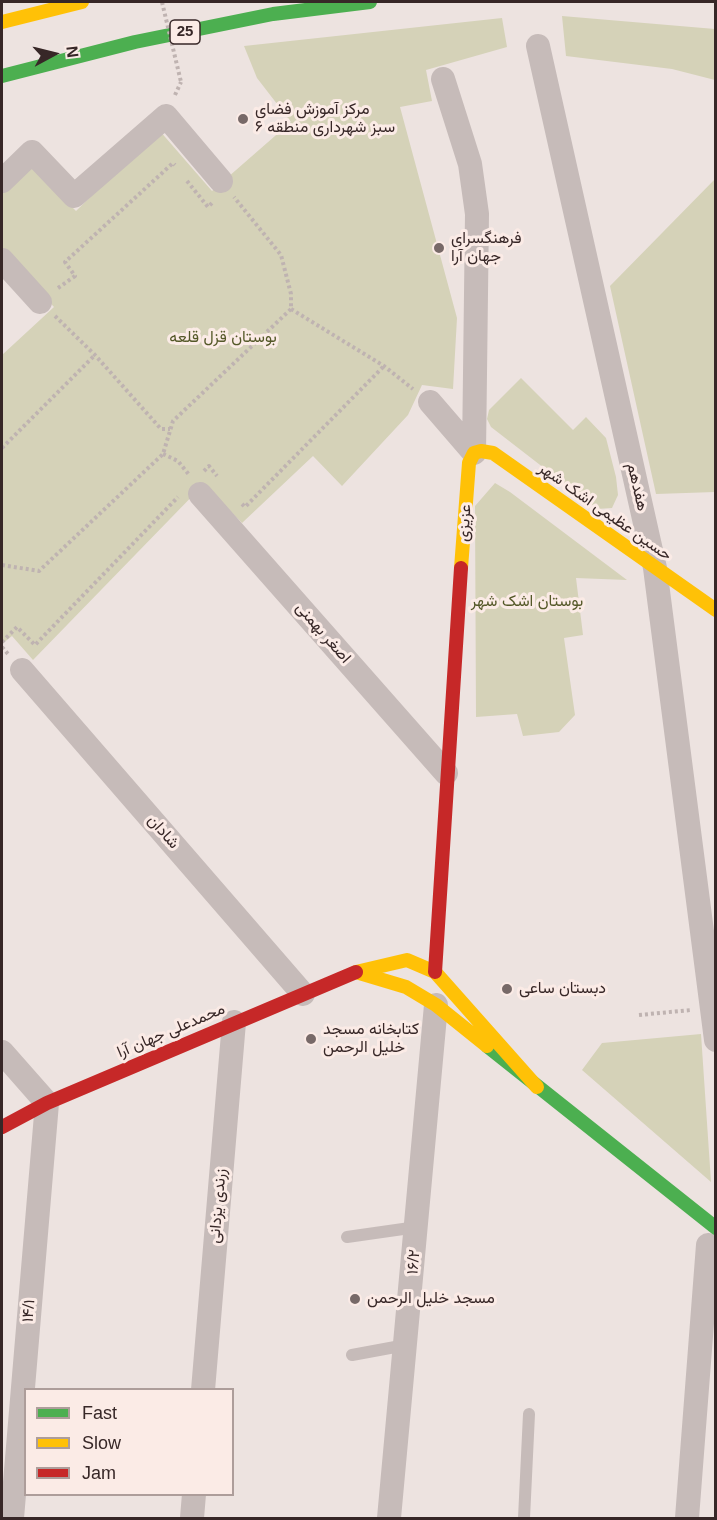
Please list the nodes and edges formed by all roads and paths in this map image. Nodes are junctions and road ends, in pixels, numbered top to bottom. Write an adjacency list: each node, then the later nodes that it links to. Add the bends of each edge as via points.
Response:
1 (82, 2): 4 (main road)
2 (162, 2): 8 (path, bridge)
3 (370, 2): 6 (main road, 25, via 273,14)
4 (2, 22)
5 (538, 46): 25 (street, هفدهم)
6 (2, 76)
7 (443, 79): 19 (street, عزیزی, via 470,164 477,214)
8 (181, 82)
9 (2, 181): 10 (street, via 32,152 74,196 166,116)
10 (225, 185): 12 (path, via 208,207 173,163 65,262 75,276); 13 (path, via 281,255)
11 (2, 260): 12 (street)
12 (40, 302): 14 (path)
13 (291, 309): 15 (path); 17 (path, via 173,421)
14 (95, 355): 17 (path, via 161,429); 18 (path)
15 (384, 366): 16 (path); 23 (path, via 245,507)
16 (429, 402): 19 (street)
17 (170, 429): 20 (path)
18 (2, 448)
19 (474, 453): 25 (main road, حسین عظیمی اشک شهر, via 493,453); 29 (main road, عزیزی, via 469,463)
20 (163, 454): 21 (path, via 178,461); 24 (path, via 39,572)
21 (195, 484): 22 (path, via 209,466); 27 (path, via 35,645 17,627); 29 (street, اصغر بهمنی)
22 (225, 484)
23 (239, 500)
24 (2, 565)
25 (655, 568): 26 (main road, حسین عظیمی اشک شهر); 34 (street, هفدهم)
26 (716, 610)
27 (2, 642)
28 (22, 670): 32 (street, شادان)
29 (446, 773): 31 (main road, عزیزی)
30 (356, 972): 31 (main road, محمدعلی جهان آرا, via 407,960); 32 (main road, محمدعلی جهان آرا); 33 (main road, via 406,987)
31 (435, 972): 39 (main road)
32 (303, 994): 36 (main road, محمدعلی جهان آرا)
33 (436, 1005): 39 (main road); 42 (street, ۱۶/۲)
34 (712, 1007): 35 (path); 37 (street, هفدهم)
35 (639, 1015)
36 (234, 1022): 40 (main road, محمدعلی جهان آرا); 48 (street, زرندی یزدانی)
37 (716, 1040)
38 (2, 1052): 40 (street)
39 (537, 1087): 43 (main road)
40 (47, 1103): 41 (main road, محمدعلی جهان آرا); 47 (street, ۱۴/۱)
41 (2, 1127)
42 (417, 1227): 44 (lane); 45 (street, ۱۶/۲)
43 (712, 1236): 57 (street)
44 (347, 1237)
45 (406, 1345): 46 (lane); 55 (street, ۱۶/۲)
46 (352, 1355)
47 (25, 1388)
48 (203, 1388)
49 (24, 1395): 51 (street, ۱۴/۱)
50 (529, 1414): 56 (lane)
51 (20, 1484): 53 (street, ۱۴/۱)
52 (194, 1496): 54 (street)
53 (12, 1518)
54 (192, 1518)
55 (389, 1518)
56 (524, 1518)
57 (687, 1518)

